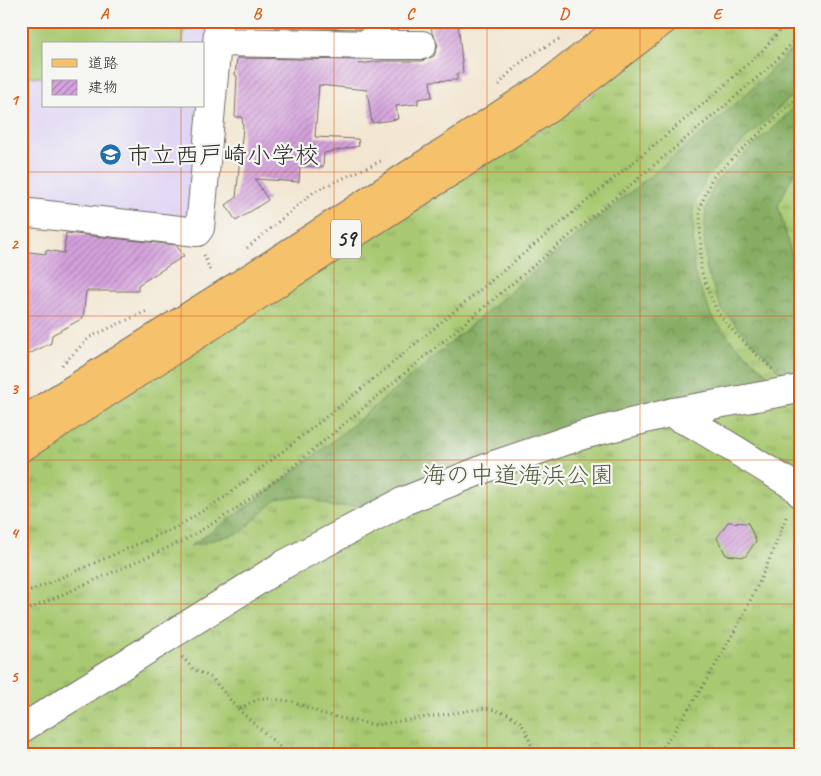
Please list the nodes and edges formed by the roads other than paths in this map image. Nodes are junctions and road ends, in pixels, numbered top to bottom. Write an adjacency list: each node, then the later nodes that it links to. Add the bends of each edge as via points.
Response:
1 (628, 21): 9 (main road, 59, via 535,92 272,264)
2 (663, 21): 10 (main road, 59, via 556,104)
3 (218, 31): 4 (street); 6 (street, via 200,228 197,232)
4 (376, 33): 5 (street)
5 (422, 45)
6 (21, 212)
7 (795, 389): 8 (street)
8 (674, 412): 11 (street); 12 (street, via 565,441 404,501 283,565)
9 (21, 422)
10 (21, 448)
11 (797, 490)
12 (21, 729)

